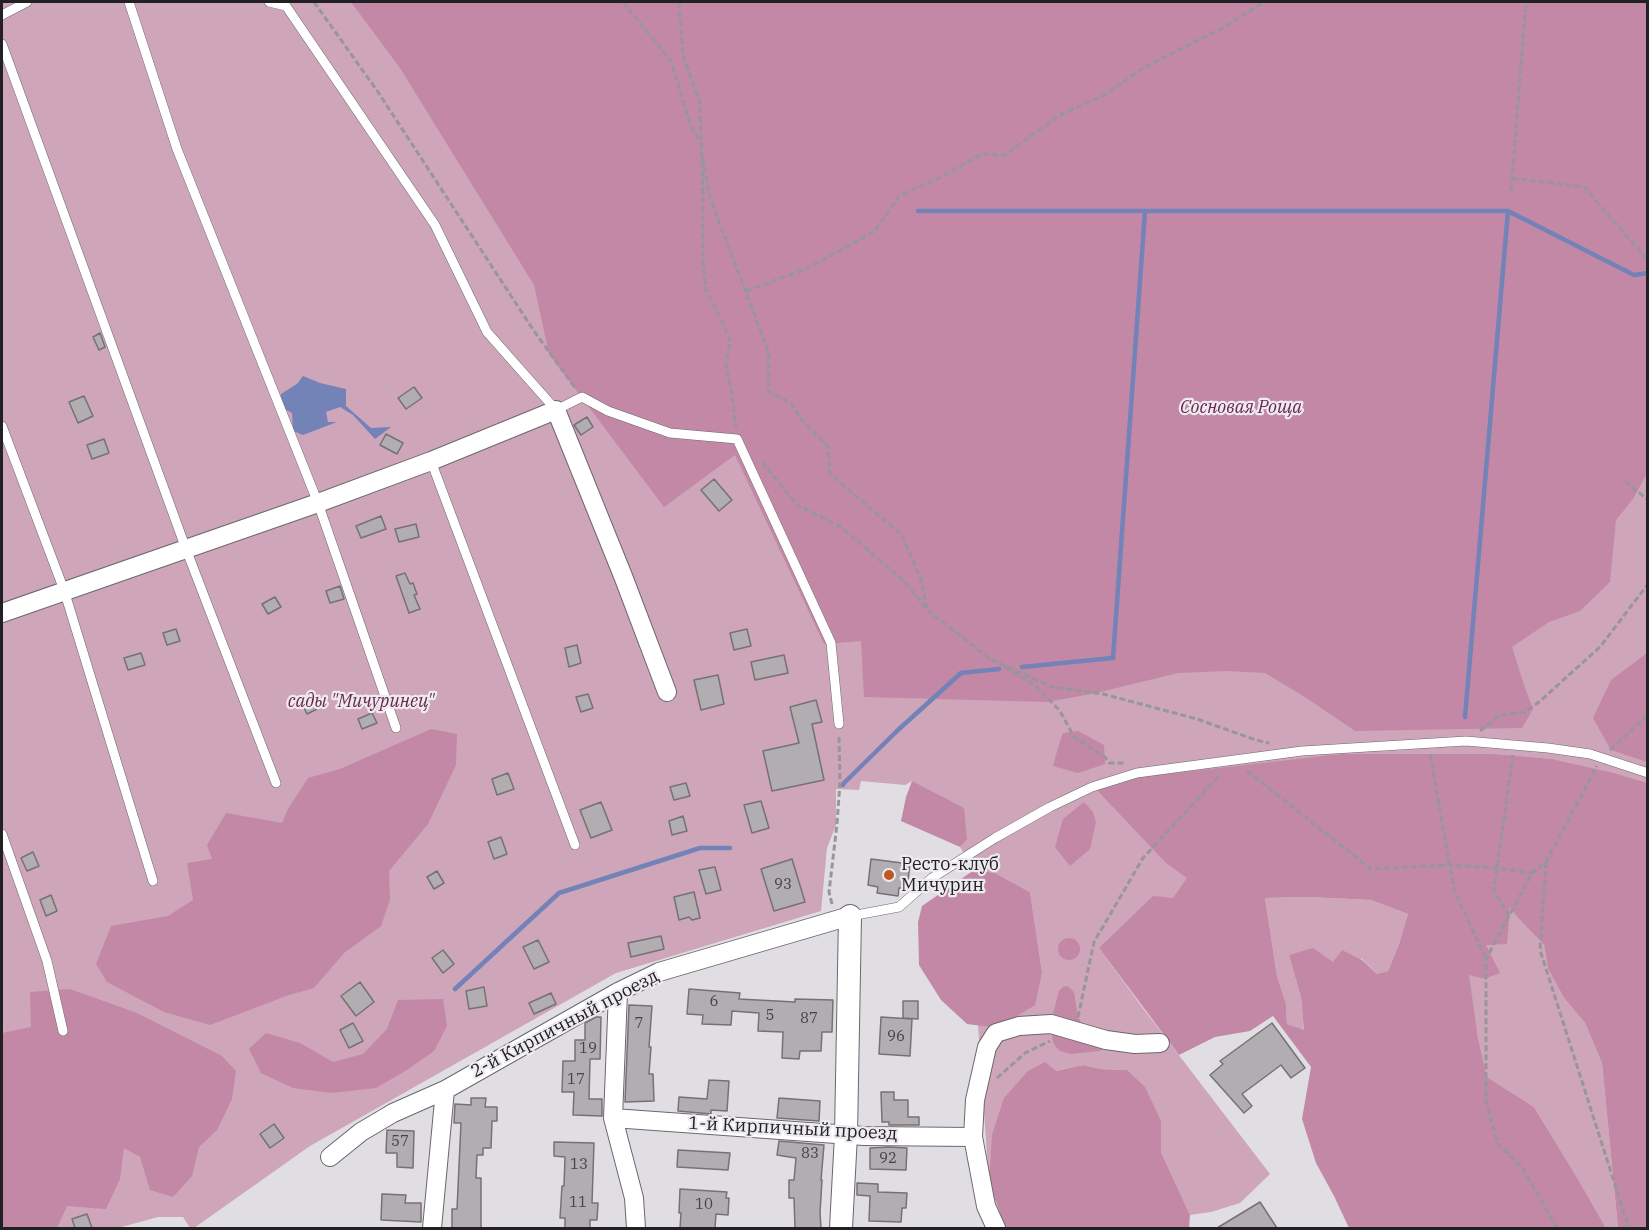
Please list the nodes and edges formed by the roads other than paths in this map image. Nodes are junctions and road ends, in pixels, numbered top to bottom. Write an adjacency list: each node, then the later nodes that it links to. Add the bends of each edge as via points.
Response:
1 (27, 2): 4 (lane)
2 (129, 2): 9 (lane, via 177,149)
3 (269, 2): 6 (lane, via 286,6 435,225 487,332)
4 (2, 15)
5 (2, 44): 10 (lane)
6 (556, 410): 8 (street); 13 (street); 14 (lane, via 582,397 608,411 670,433 737,439 831,643)
7 (2, 426): 11 (lane)
8 (431, 461): 9 (street); 19 (lane)
9 (318, 503): 10 (street); 15 (lane)
10 (186, 549): 11 (street); 17 (lane)
11 (64, 590): 12 (street); 20 (lane)
12 (2, 613)
13 (667, 692)
14 (839, 724)
15 (396, 728)
16 (1647, 773): 21 (lane, via 1602,757 1466,741 1302,751 1137,773 1050,807 932,878 899,907)
17 (276, 783)
18 (2, 834): 23 (lane, via 46,961)
19 (575, 845)
20 (153, 881)
21 (842, 914): 22 (street, 2-й Кирпичный проезд, via 658,972); 27 (street)
22 (618, 992): 25 (street, 2-й Кирпичный проезд); 26 (street)
23 (63, 1031)
24 (1160, 1043): 28 (street, via 1116,1041 1051,1024 1019,1026 996,1033 987,1047 975,1100)
25 (445, 1090): 29 (street, 2-й Кирпичный проезд, via 393,1113); 30 (street)
26 (613, 1118): 27 (street, 1-й Кирпичный проезд); 31 (street, via 634,1198)
27 (846, 1135): 28 (street, 1-й Кирпичный проезд); 32 (street)
28 (974, 1137): 33 (street, via 986,1206)
29 (330, 1157)
30 (432, 1228)
31 (636, 1228)
32 (841, 1228)
33 (996, 1228)

